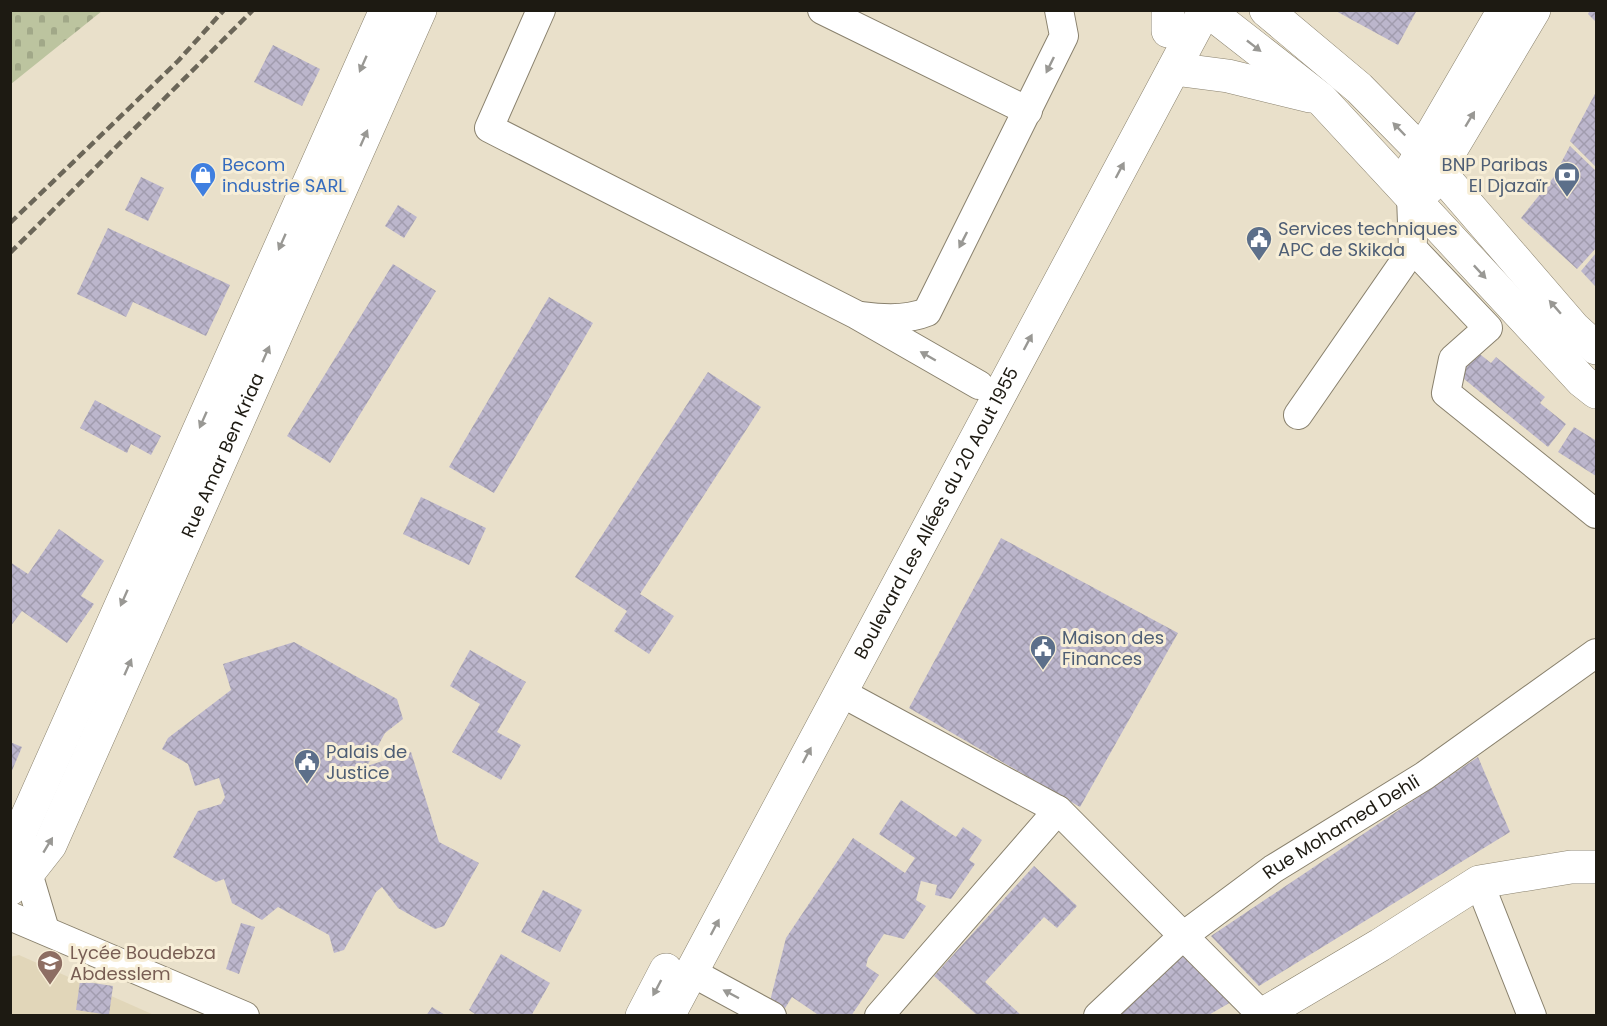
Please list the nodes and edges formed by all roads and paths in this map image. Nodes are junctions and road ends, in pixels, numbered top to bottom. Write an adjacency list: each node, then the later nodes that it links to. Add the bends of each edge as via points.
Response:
1 (386, 10): 29 (main road, Rue Amar Ben Kriaa, one-way to 29)
2 (420, 10): 29 (main road, Rue Amar Ben Kriaa, one-way to 2, via 50,845)
3 (541, 10): 19 (street, via 489,128)
4 (822, 10): 15 (street)
5 (1059, 10): 15 (street, one-way to 15, via 1064,36)
6 (1206, 10): 12 (main road, Boulevard Les Allées du 20 Aout 1955); 14 (main road, one-way to 14)
7 (1266, 10): 13 (main road)
8 (1296, 10): 13 (main road)
9 (1504, 10): 16 (main road)
10 (1534, 10): 16 (main road, one-way to 10)
11 (1172, 17): 21 (main road, Boulevard Les Allées du 20 Aout 1955)
12 (1174, 69): 14 (main road, via 1228,76); 26 (main road, Boulevard Les Allées du 20 Aout 1955, one-way to 12)
13 (1359, 88): 16 (main road, one-way to 13)
14 (1321, 99): 17 (main road)
15 (1028, 111): 19 (street, one-way to 19, via 927,312 895,318)
16 (1430, 161): 17 (main road); 20 (main road, one-way to 16, via 1574,328)
17 (1410, 196): 18 (street); 22 (main road, one-way to 22)
18 (1413, 249): 23 (street); 24 (street, via 1488,328 1453,359 1446,393)
19 (857, 315): 21 (street, one-way to 19)
20 (1596, 348)
21 (979, 385): 37 (main road, Boulevard Les Allées du 20 Aout 1955, one-way to 37)
22 (1596, 392)
23 (1298, 415)
24 (1596, 514)
25 (1596, 653): 33 (street, Rue Mohamed Dehli, via 1424,776 1273,869)
26 (840, 693): 27 (street); 34 (main road, Boulevard Les Allées du 20 Aout 1955, one-way to 26)
27 (1058, 810): 33 (street); 40 (street)
28 (1596, 867): 30 (main road, via 1571,867)
29 (16, 872): 32 (street)
30 (1479, 882): 35 (main road); 42 (street)
31 (10, 916): 32 (street)
32 (45, 930): 36 (street)
33 (1183, 936): 35 (street); 41 (street, Rue Mohamed Dehli)
34 (691, 972): 38 (main road, Boulevard Les Allées du 20 Aout 1955); 39 (street, one-way to 34)
35 (1261, 1015)
36 (245, 1016)
37 (642, 1016)
38 (668, 1016)
39 (772, 1016)
40 (879, 1016)
41 (1098, 1016)
42 (1532, 1016)

